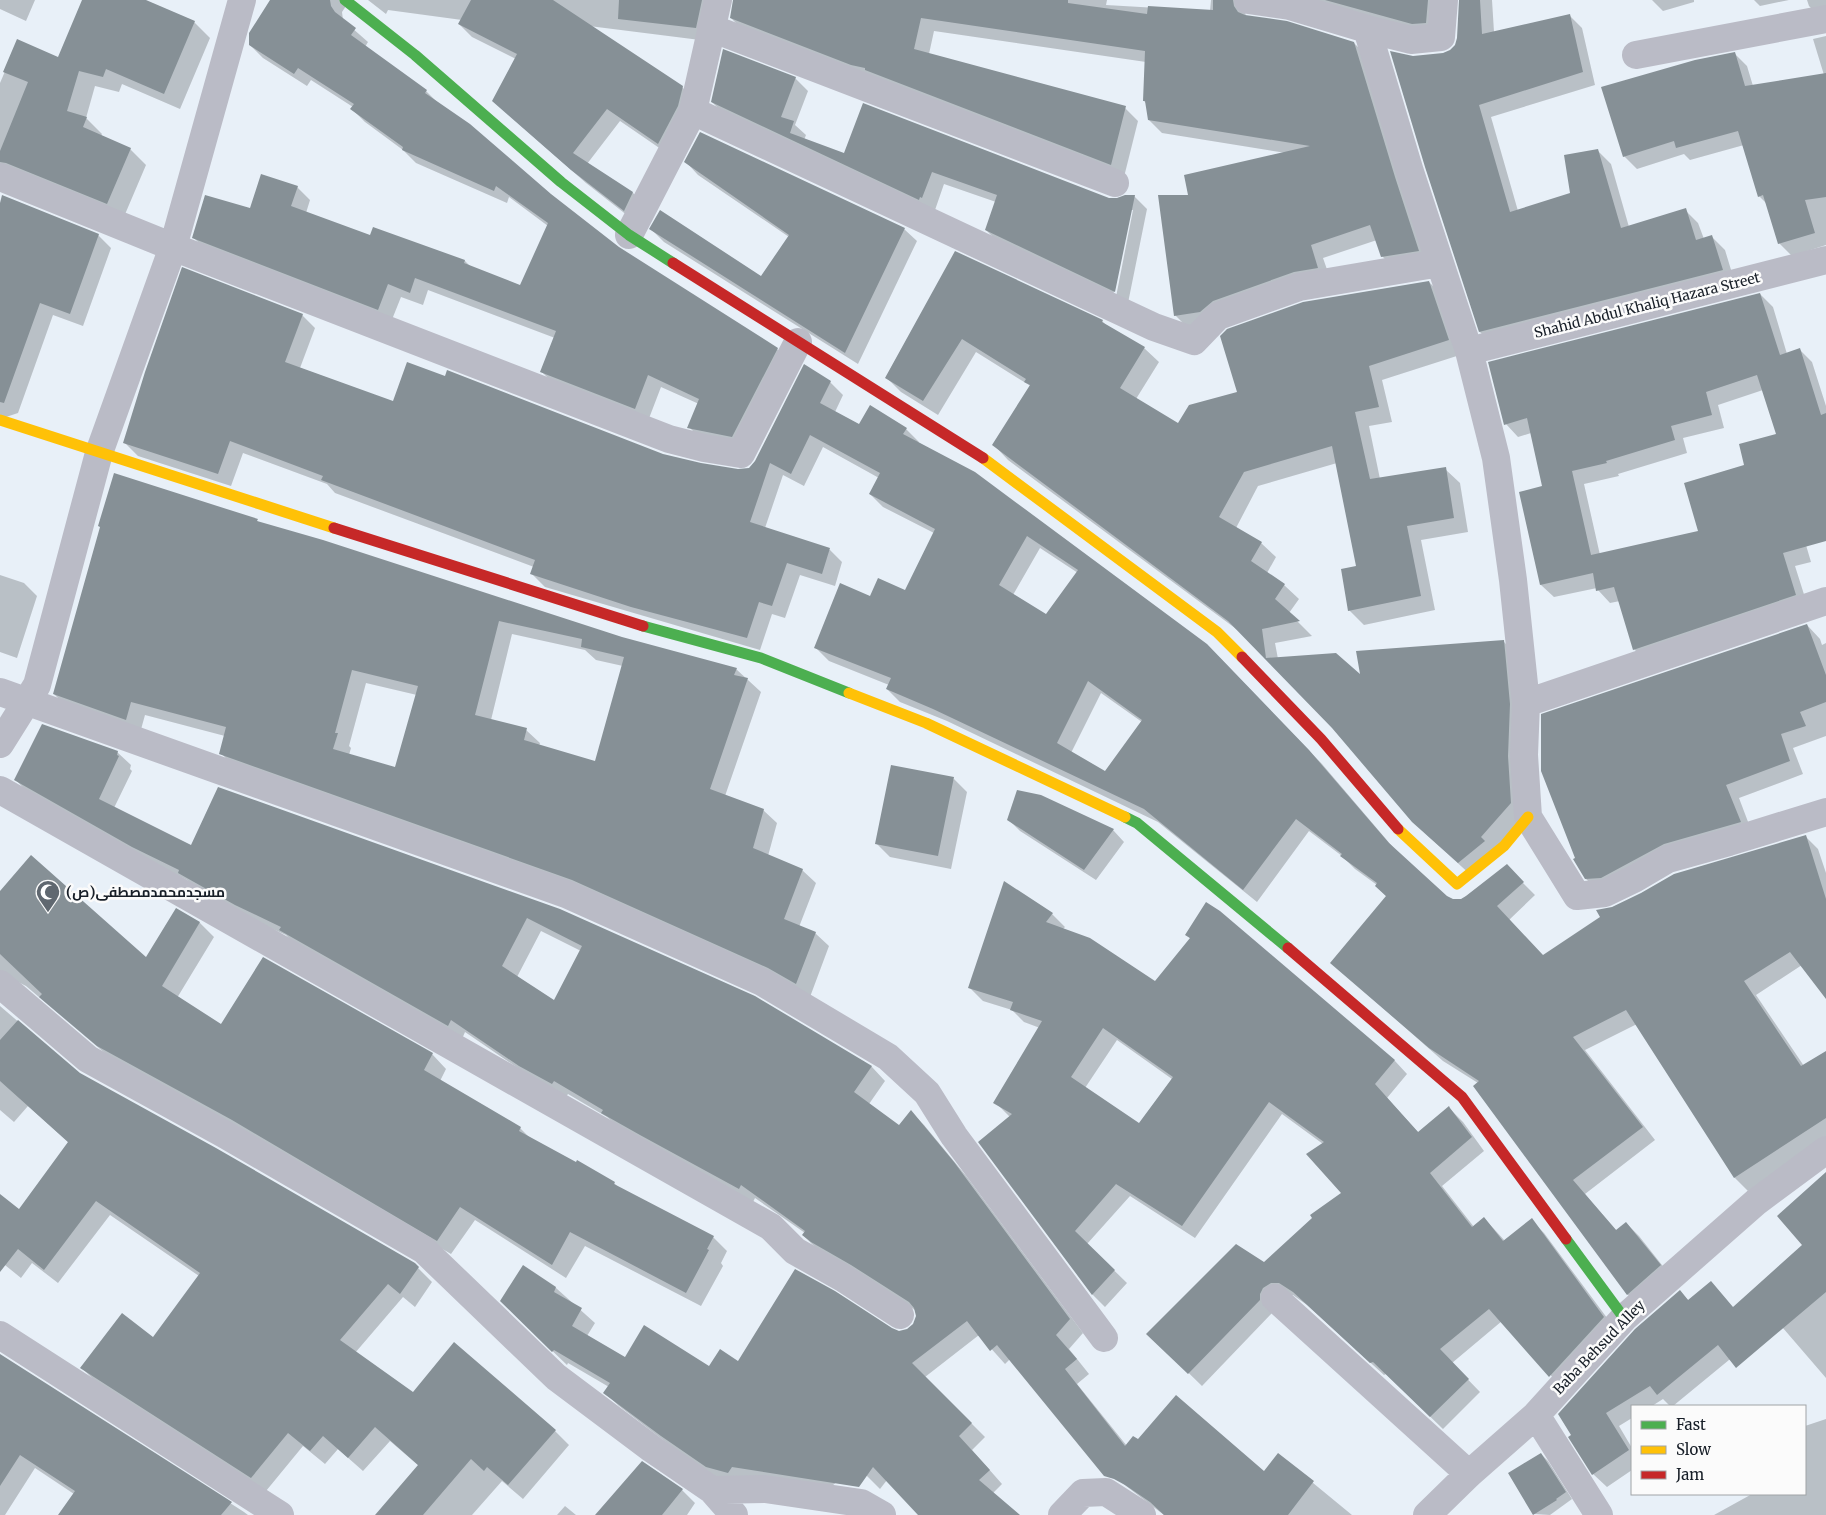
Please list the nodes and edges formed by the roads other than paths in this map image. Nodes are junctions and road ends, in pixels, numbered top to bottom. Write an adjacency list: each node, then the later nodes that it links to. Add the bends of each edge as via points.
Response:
1 (242, 0): 14 (street)
2 (345, 0): 13 (street, via 415,55 561,182)
3 (718, 0): 7 (street)
4 (1248, 0): 8 (street, via 1290,6)
5 (1444, 0): 8 (street, via 1441,37 1411,40)
6 (1826, 18): 9 (street)
7 (711, 28): 10 (street); 12 (street)
8 (1367, 29): 16 (street)
9 (1636, 55)
10 (693, 111): 13 (street); 16 (street, via 1154,327 1194,341 1218,316 1299,287)
11 (0, 178): 14 (street)
12 (1115, 183)
13 (629, 235): 17 (street)
14 (172, 248): 17 (street, via 669,439 742,454); 20 (street)
15 (1826, 260): 18 (street, Shahid Abdul Khaliq Hazara Street)
16 (1440, 263): 18 (street)
17 (798, 342): 28 (street, via 972,450 1218,632 1321,739 1401,833 1457,884 1504,846)
18 (1469, 351): 24 (street, via 1496,458)
19 (0, 420): 20 (street)
20 (99, 453): 23 (street, via 37,685); 33 (street, via 627,622 761,658 926,724 1137,823 1462,1097)
21 (1826, 601): 24 (street)
22 (0, 692): 23 (street)
23 (26, 703): 25 (street); 35 (street, via 566,894 762,982 888,1057 927,1093 959,1144)
24 (1526, 703): 28 (street, via 1524,755)
25 (0, 744)
26 (0, 790): 32 (street, via 771,1227 794,1251)
27 (1826, 812): 28 (street, via 1668,859 1605,893 1577,896)
28 (1528, 817)
29 (0, 984): 38 (street, via 88,1059 424,1250 556,1377)
30 (1826, 1150): 33 (street, Baba Behsud Alley, via 1756,1202)
31 (1275, 1298): 37 (street)
32 (900, 1315)
33 (1624, 1318): 36 (street, Baba Behsud Alley)
34 (0, 1335): 39 (street)
35 (1104, 1338)
36 (1536, 1415): 37 (street, Baba Behsud Alley); 45 (street)
37 (1469, 1474): 44 (street, Baba Behsud Alley)
38 (712, 1490): 40 (street); 41 (street, via 765,1489 803,1494 861,1503)
39 (280, 1515)
40 (734, 1515)
41 (882, 1515)
42 (1062, 1515): 43 (street, via 1083,1493 1106,1492)
43 (1142, 1515)
44 (1427, 1515)
45 (1599, 1515)

